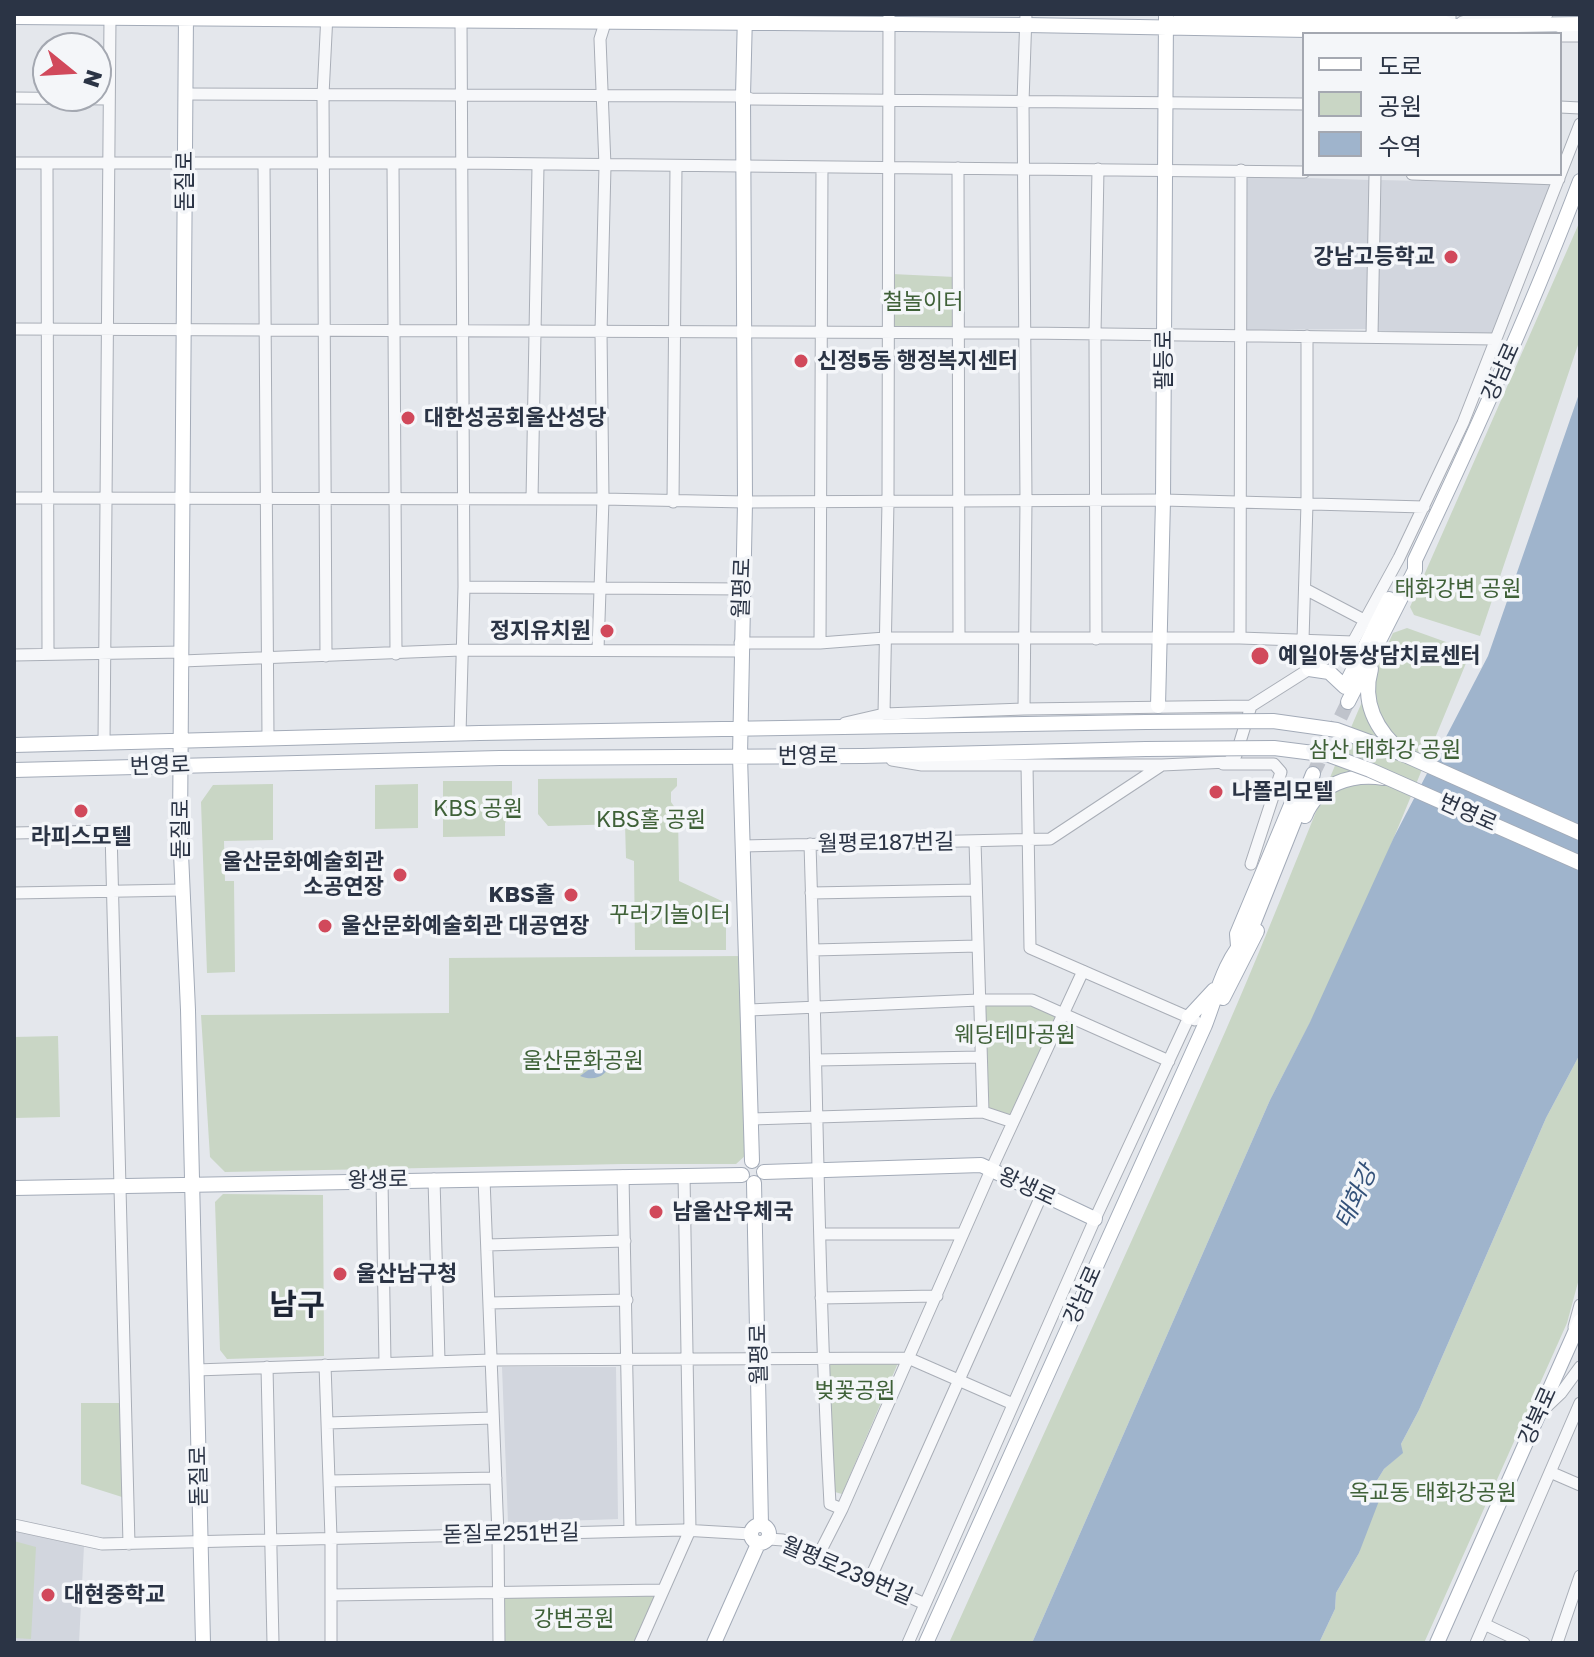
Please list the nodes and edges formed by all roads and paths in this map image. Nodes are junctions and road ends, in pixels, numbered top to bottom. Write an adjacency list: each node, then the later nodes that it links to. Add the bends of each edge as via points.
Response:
1 (1547, 14): 15 (street, via 1483,16)
2 (186, 16): 4 (main road); 5 (main road); 19 (main road, 돋질로)
3 (14, 17): 5 (main road)
4 (327, 17): 10 (main road); 20 (street)
5 (110, 18): 16 (street)
6 (745, 19): 7 (main road); 11 (main road); 23 (main road, 월평로)
7 (889, 19): 8 (main road); 24 (street)
8 (1026, 19): 9 (main road); 25 (street)
9 (1166, 20): 12 (main road); 26 (main road, 팔등로)
10 (461, 21): 11 (main road); 21 (street)
11 (605, 23): 22 (street, via 600,39)
12 (1227, 23): 13 (main road); 17 (main road)
13 (1394, 24): 15 (main road, via 1435,18); 17 (main road)
14 (1580, 24): 15 (main road)
15 (1450, 25): 18 (street)
16 (110, 32)
17 (1308, 32)
18 (1473, 32)
19 (185, 94): 20 (street); 34 (main road, 돋질로)
20 (323, 95): 21 (street); 36 (street)
21 (463, 95): 22 (street); 33 (street)
22 (601, 96): 23 (street); 39 (street)
23 (743, 96): 24 (street); 41 (main road, 월평로)
24 (888, 100): 25 (street); 43 (street)
25 (1023, 102): 26 (street); 45 (street)
26 (1164, 103): 27 (street); 47 (main road, 팔등로)
27 (1302, 104)
28 (108, 112): 32 (street)
29 (1580, 124): 49 (street)
30 (14, 163): 31 (street)
31 (47, 163): 32 (street); 57 (street)
32 (109, 163): 34 (street); 58 (street)
33 (463, 163): 37 (street); 38 (street); 63 (street)
34 (185, 164): 35 (street); 59 (main road, 돋질로)
35 (264, 164): 36 (street); 60 (street)
36 (324, 164): 37 (street); 61 (street)
37 (393, 164): 62 (street)
38 (538, 166): 39 (street); 64 (street)
39 (605, 166): 40 (street); 65 (street)
40 (676, 166): 41 (street); 66 (street)
41 (743, 167): 42 (street); 67 (main road, 월평로)
42 (822, 167): 43 (street); 68 (street)
43 (889, 167): 44 (street); 69 (street)
44 (958, 168): 45 (street); 70 (street)
45 (1025, 168): 46 (street); 71 (street)
46 (1098, 169): 47 (street); 72 (street)
47 (1165, 169): 48 (street); 73 (main road, 팔등로)
48 (1241, 170): 50 (street); 74 (street)
49 (1562, 171)
50 (1302, 172)
51 (1375, 176): 76 (street)
52 (1493, 176): 54 (street)
53 (1560, 176): 54 (street)
54 (1559, 179): 77 (street)
55 (1580, 181): 99 (main road, 강남로)
56 (14, 329): 57 (street)
57 (47, 329): 58 (street); 79 (street)
58 (108, 329): 59 (street); 80 (street)
59 (184, 329): 60 (street); 81 (main road, 돋질로)
60 (265, 330): 61 (street); 82 (street)
61 (326, 330): 62 (street); 83 (street)
62 (396, 331): 63 (street); 84 (street)
63 (463, 331): 64 (street); 85 (street)
64 (535, 332): 65 (street); 86 (street)
65 (601, 332): 66 (street); 87 (street)
66 (675, 332): 67 (street); 95 (street)
67 (744, 333): 68 (street); 96 (main road, 월평로)
68 (822, 333): 69 (street); 91 (street)
69 (889, 333): 70 (street); 92 (street)
70 (958, 333): 71 (street); 93 (street)
71 (1026, 333): 72 (street); 88 (street)
72 (1095, 334): 73 (street); 89 (street)
73 (1164, 334): 74 (street); 90 (main road, 팔등로)
74 (1241, 335): 75 (street); 94 (street)
75 (1307, 336): 76 (street); 97 (street)
76 (1372, 336): 77 (street)
77 (1495, 339): 98 (street)
78 (14, 498): 79 (street)
79 (47, 498): 80 (street); 118 (street)
80 (106, 498): 81 (street); 117 (street)
81 (183, 499): 82 (street); 121 (main road, 돋질로)
82 (264, 499): 83 (street); 123 (street)
83 (326, 499): 84 (street); 122 (street)
84 (396, 499): 85 (street); 119 (street)
85 (463, 499): 86 (street); 100 (street)
86 (532, 499): 87 (street)
87 (603, 499): 95 (street); 101 (street)
88 (1026, 500): 89 (street); 93 (street); 109 (street)
89 (1096, 500): 90 (street); 110 (street)
90 (1163, 500): 94 (street); 107 (main road, 팔등로)
91 (822, 501): 92 (street); 96 (street); 113 (street)
92 (888, 501): 93 (street); 105 (street)
93 (958, 501): 106 (street)
94 (1240, 501): 97 (street); 108 (street)
95 (673, 502): 96 (street)
96 (745, 502): 102 (main road, 월평로)
97 (1307, 503): 98 (street); 103 (street)
98 (1424, 507): 104 (street)
99 (1415, 560): 104 (main road, 강남로, via 1415,570); 104 (main road, 강남로, via 1407,565)
100 (464, 587): 101 (street); 115 (street)
101 (599, 587): 102 (street); 116 (street)
102 (742, 589): 114 (main road, 월평로)
103 (1305, 589): 104 (street); 111 (street)
104 (1383, 623): 112 (street); 124 (main road, 강남로, via 1344,696 1329,672); 138 (main road, via 1387,637 1370,671 1367,699 1375,720)
105 (885, 638): 106 (street); 113 (street); 128 (street)
106 (959, 638): 109 (street)
107 (1160, 638): 108 (street); 110 (street); 125 (main road, 팔등로)
108 (1240, 638): 111 (street)
109 (1025, 639): 110 (street); 127 (street)
110 (1096, 639)
111 (1303, 640): 112 (street)
112 (1353, 642): 124 (street)
113 (820, 643): 114 (street)
114 (740, 647): 116 (street); 131 (main road, 월평로)
115 (461, 650): 116 (street); 119 (street); 132 (street)
116 (598, 650)
117 (105, 653): 118 (street); 121 (street); 136 (street)
118 (48, 654): 120 (street)
119 (396, 654): 122 (street)
120 (14, 655)
121 (182, 656): 123 (street); 135 (main road, 돋질로)
122 (326, 656): 123 (street)
123 (266, 658): 133 (street)
124 (1309, 669): 126 (street)
125 (1158, 706): 126 (street); 127 (street)
126 (1251, 706): 143 (street, via 1236,755)
127 (1024, 709): 128 (street)
128 (884, 714): 129 (street)
129 (825, 727): 131 (main road, 번영로); 138 (main road, 번영로, bridge, via 1302,723 1345,732)
130 (686, 729): 131 (main road, 번영로); 132 (main road, 번영로); 139 (main road, via 697,743)
131 (740, 729): 140 (main road, 월평로)
132 (460, 734): 133 (main road, 번영로)
133 (268, 738): 134 (main road, 번영로)
134 (245, 739): 135 (main road, 번영로); 142 (main road, via 234,751)
135 (182, 741): 136 (main road, 번영로); 146 (main road, 돋질로)
136 (104, 743): 137 (main road, 번영로)
137 (14, 745)
138 (1405, 755): 151 (main road, 번영로, bridge)
139 (687, 756): 140 (main road, 번영로); 142 (main road, 번영로)
140 (740, 756): 141 (main road, 번영로); 155 (main road, 월평로)
141 (863, 756): 144 (street, via 922,765); 149 (main road, 번영로, bridge, via 1274,748 1342,759)
142 (244, 764): 146 (main road, 번영로)
143 (1219, 764): 145 (street); 157 (street, via 1274,764 1281,772)
144 (1027, 765): 145 (street); 152 (street)
145 (1162, 765): 152 (street, 월평로187번길, via 1050,839)
146 (181, 766): 147 (main road, 번영로); 158 (main road, 돋질로)
147 (14, 770)
148 (1309, 772): 165 (main road, 강남로, via 1237,934 1238,946)
149 (1393, 780): 156 (main road, 번영로, bridge); 172 (main road, bridge, via 1370,776 1343,781 1320,792 1310,804 1252,944)
150 (14, 833): 160 (street, via 111,831)
151 (1580, 833)
152 (1030, 839): 153 (street, 월평로187번길); 166 (street, via 1030,948)
153 (975, 841): 154 (street, 월평로187번길); 159 (street)
154 (810, 844): 155 (street, 월평로187번길); 162 (street)
155 (742, 846): 169 (main road, 월평로)
156 (1580, 863)
157 (1251, 864)
158 (182, 890): 160 (street); 188 (main road, 돋질로)
159 (976, 890): 162 (street); 163 (street)
160 (113, 891): 161 (street); 189 (street)
161 (14, 893)
162 (811, 893): 164 (street)
163 (978, 946): 164 (street); 167 (street)
164 (813, 950): 168 (street)
165 (1227, 970): 171 (main road); 172 (main road, 강남로)
166 (1083, 971): 170 (street); 171 (street)
167 (979, 1000): 168 (street); 170 (street, via 1032,1000); 173 (street)
168 (815, 1008): 169 (street); 174 (street)
169 (749, 1010): 178 (main road, 월평로)
170 (1064, 1014): 175 (street); 179 (street)
171 (1189, 1017): 172 (street); 175 (street)
172 (1205, 1025): 251 (main road, 강남로)
173 (981, 1057): 174 (street); 176 (street)
174 (817, 1060): 177 (street)
175 (1169, 1061): 192 (street)
176 (983, 1112): 177 (street); 179 (street)
177 (818, 1117): 178 (street); 181 (street)
178 (751, 1119): 184 (main road, 월평로, via 752,1161 743,1167)
179 (1013, 1122): 180 (street)
180 (991, 1170): 181 (main road, 왕생로, via 981,1165); 191 (main road, 왕생로); 194 (street)
181 (820, 1171): 184 (main road, 왕생로); 193 (street)
182 (684, 1175): 183 (main road, 왕생로); 184 (main road, 왕생로); 206 (street)
183 (623, 1176): 186 (main road, 왕생로); 195 (street)
184 (753, 1177): 203 (main road, 월평로)
185 (434, 1179): 186 (main road, 왕생로); 187 (main road, 왕생로); 210 (street)
186 (484, 1179): 196 (street)
187 (382, 1180): 188 (main road, 왕생로); 211 (street)
188 (192, 1185): 189 (main road, 왕생로); 215 (main road, 돋질로)
189 (120, 1186): 190 (main road, 왕생로); 235 (street)
190 (14, 1188)
191 (1042, 1194): 192 (main road, 왕생로); 216 (street)
192 (1095, 1219): 218 (street)
193 (821, 1234): 194 (street); 198 (street)
194 (963, 1234): 197 (street)
195 (625, 1241): 196 (street); 199 (street)
196 (487, 1245): 200 (street)
197 (937, 1296): 198 (street); 207 (street)
198 (821, 1298): 208 (street)
199 (627, 1300): 200 (street); 205 (street)
200 (489, 1303): 209 (street)
201 (1580, 1305): 204 (street)
202 (1580, 1321): 204 (main road, 강북로)
203 (759, 1357): 206 (street); 208 (street); 231 (main road, 월평로)
204 (1564, 1357): 219 (main road, 강북로)
205 (628, 1358): 206 (street); 209 (street); 229 (street)
206 (686, 1358): 228 (street)
207 (908, 1358): 208 (street); 216 (street); 226 (street)
208 (822, 1359): 226 (street, via 830,1504)
209 (491, 1360): 210 (street); 220 (street)
210 (439, 1361): 211 (street)
211 (385, 1363): 212 (street)
212 (325, 1365): 213 (street); 221 (street)
213 (267, 1367): 215 (street); 233 (street)
214 (1580, 1367): 219 (street)
215 (196, 1370): 234 (main road, 돋질로)
216 (959, 1381): 218 (street); 237 (street)
217 (1580, 1403): 222 (street)
218 (1013, 1404): 242 (street)
219 (1538, 1414): 252 (main road, 강북로)
220 (493, 1418): 221 (street); 223 (street)
221 (327, 1423): 224 (street)
222 (1550, 1472): 225 (street); 243 (street)
223 (496, 1478): 224 (street); 230 (street)
224 (329, 1481): 232 (street)
225 (1580, 1485)
226 (842, 1509): 236 (street)
227 (14, 1525): 235 (street, 돋질로251번길, via 102,1544)
228 (690, 1530): 229 (street, 돋질로251번길); 231 (street, 돋질로251번길); 239 (street)
229 (630, 1531): 230 (street, 돋질로251번길)
230 (498, 1535): 232 (street, 돋질로251번길); 240 (street)
231 (760, 1535): 236 (street, 월평로239번길); 249 (main road, 월평로)
232 (331, 1538): 233 (street, 돋질로251번길); 241 (street)
233 (271, 1541): 234 (street, 돋질로251번길); 245 (street)
234 (200, 1543): 235 (street, 돋질로251번길); 244 (main road, 돋질로)
235 (129, 1544)
236 (818, 1556): 237 (street, 월평로239번길)
237 (870, 1579): 242 (street, 월평로239번길)
238 (1579, 1581): 255 (street)
239 (663, 1590): 240 (street); 248 (street)
240 (498, 1593): 241 (street); 247 (street)
241 (331, 1595): 246 (street)
242 (925, 1604): 250 (street)
243 (1484, 1624): 253 (street); 254 (street)
244 (203, 1643)
245 (273, 1643)
246 (331, 1643)
247 (499, 1643)
248 (640, 1643)
249 (714, 1643)
250 (908, 1643)
251 (926, 1643)
252 (1437, 1643)
253 (1476, 1643)
254 (1524, 1643)
255 (1557, 1643)

